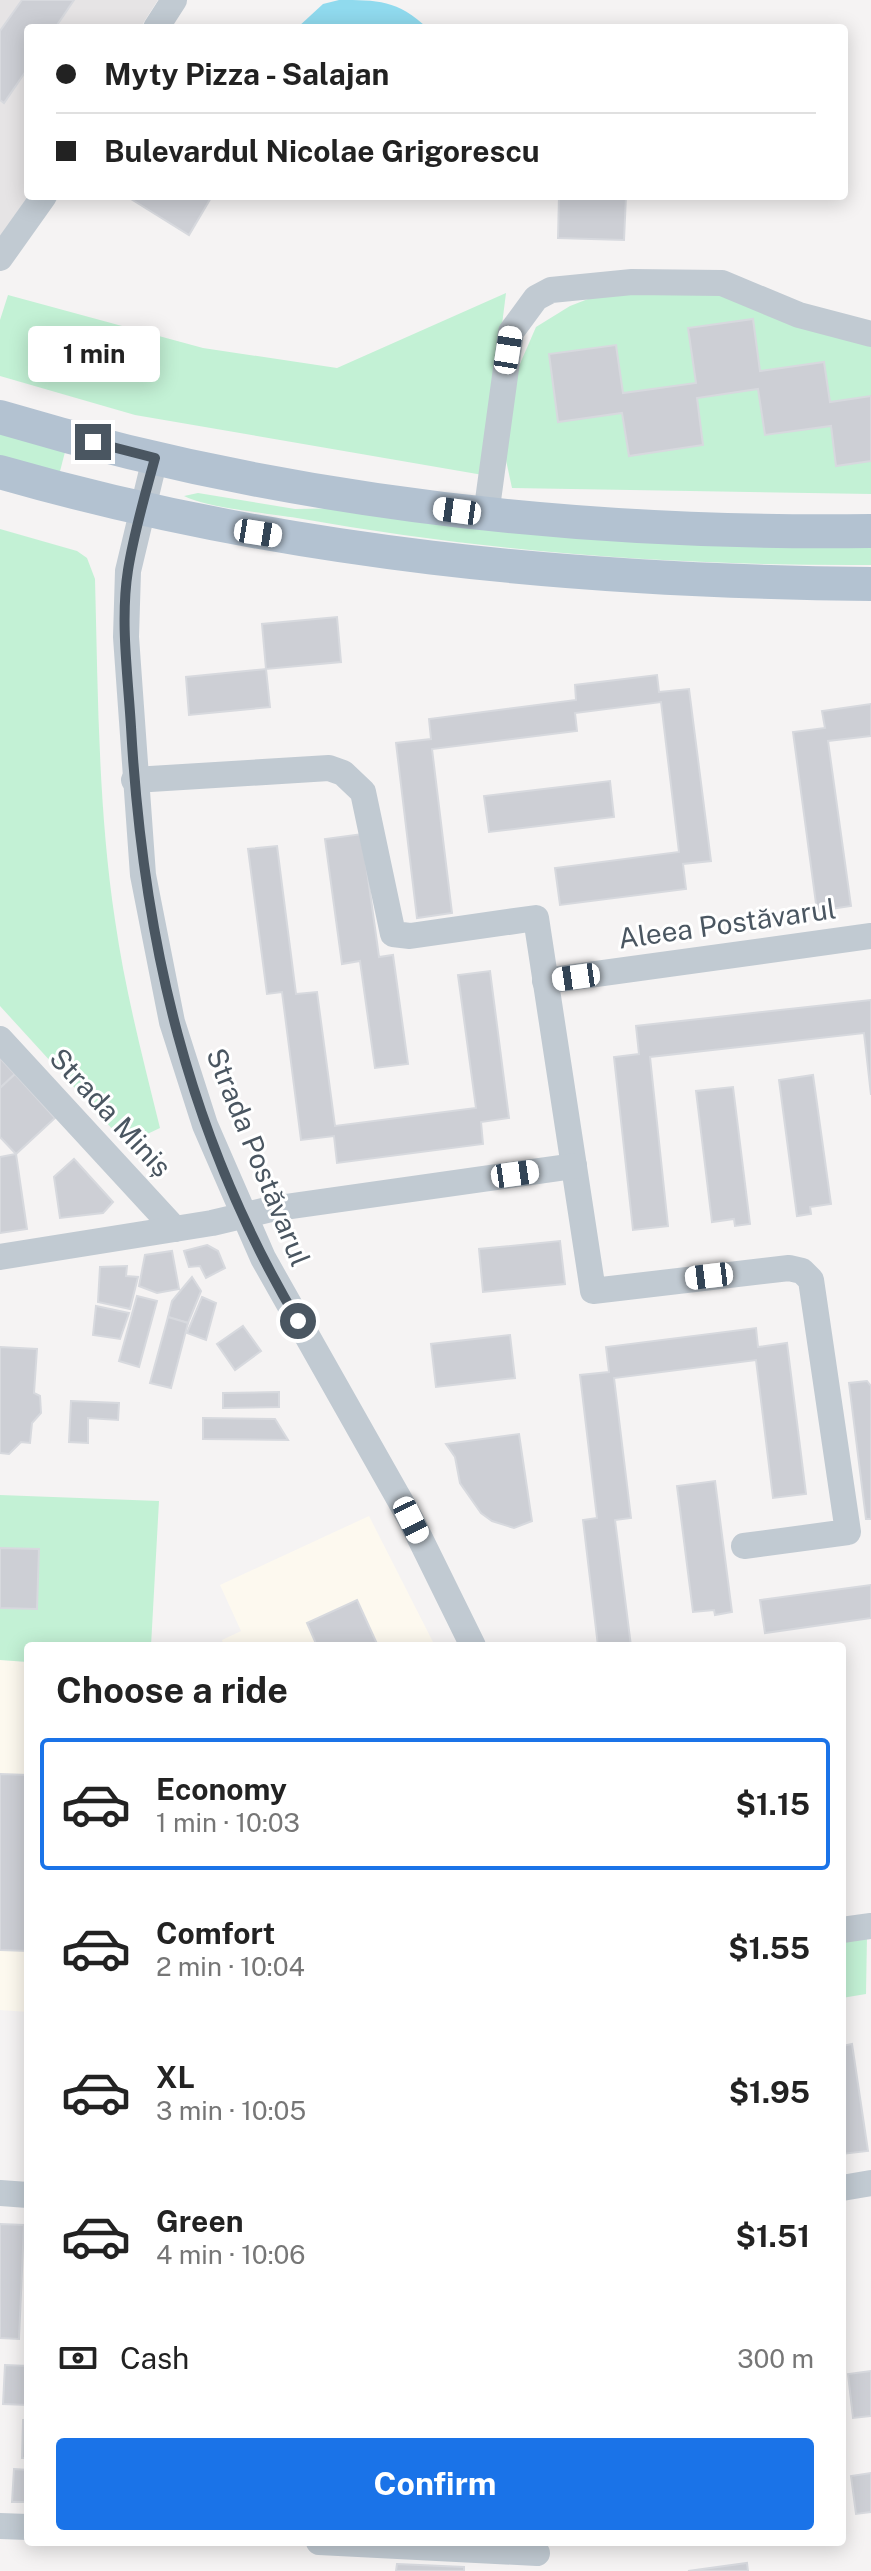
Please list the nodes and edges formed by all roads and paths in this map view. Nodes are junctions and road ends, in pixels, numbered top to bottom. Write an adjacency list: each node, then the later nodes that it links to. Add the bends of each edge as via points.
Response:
1 (174, 0): 2 (street)
2 (159, 24)
3 (41, 200): 4 (street)
4 (0, 258)
5 (871, 334): 10 (street, via 799,315 735,286 660,282 551,290 536,298 511,332)
6 (0, 417): 7 (main road)
7 (155, 458): 9 (street, Strada Postăvarul); 10 (main road, via 343,495)
8 (0, 472): 9 (main road)
9 (141, 510): 12 (main road, via 335,545 500,566 674,581); 13 (street, Strada Postăvarul, via 126,596)
10 (486, 515): 11 (main road, via 678,531)
11 (871, 531)
12 (871, 584)
13 (134, 780): 15 (street, via 329,768 343,773 363,792 393,934 536,918); 18 (street, Strada Postăvarul, via 148,906 172,1022 205,1125)
14 (871, 936): 15 (street, Aleea Postăvarul)
15 (545, 981): 17 (street)
16 (0, 1039): 19 (street, Strada Miniș)
17 (574, 1166): 18 (street); 21 (street, via 593,1291 789,1268 811,1280 848,1532)
18 (243, 1216): 19 (street); 22 (street, Strada Postăvarul, via 411,1520)
19 (175, 1229): 20 (street)
20 (0, 1257)
21 (744, 1546)
22 (471, 1642)
23 (871, 1926): 24 (street)
24 (846, 1929)
25 (871, 2183): 26 (street)
26 (846, 2187)
27 (0, 2193): 28 (street)
28 (24, 2195)
29 (0, 2526): 30 (street)
30 (24, 2527)
31 (386, 2546): 32 (street)
32 (537, 2555)

